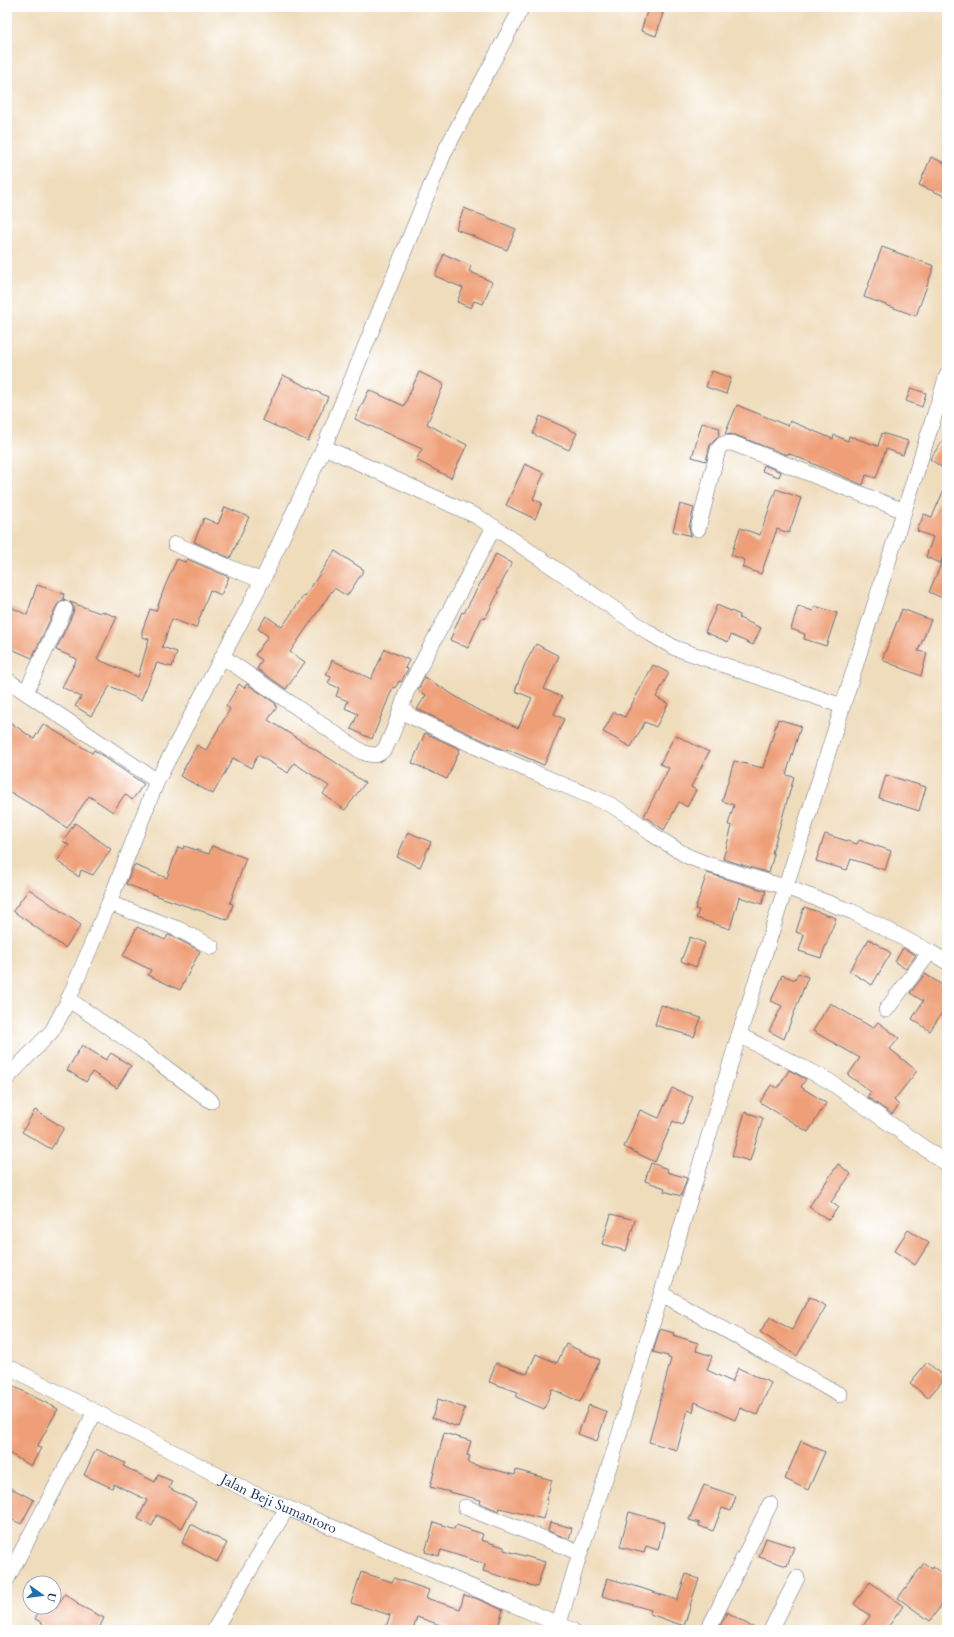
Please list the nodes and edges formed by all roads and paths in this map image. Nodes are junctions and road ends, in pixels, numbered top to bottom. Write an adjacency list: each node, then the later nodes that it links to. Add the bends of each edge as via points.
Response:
1 (522, 7): 4 (street, via 445,151)
2 (947, 375): 3 (street)
3 (944, 397): 5 (street)
4 (324, 447): 6 (street, via 476,516); 9 (street)
5 (904, 511): 7 (street, via 732,443 726,443 721,444 718,450); 14 (street)
6 (494, 527): 14 (street, via 675,648); 15 (street, via 406,693)
7 (698, 529)
8 (175, 544): 9 (street)
9 (262, 582): 11 (street)
10 (66, 609): 13 (street)
11 (223, 658): 15 (street, via 370,755 380,753 386,748); 16 (street)
12 (7, 680): 13 (street)
13 (26, 692): 16 (street)
14 (842, 706): 17 (street)
15 (402, 707): 17 (street, via 410,716 611,805 687,856)
16 (157, 781): 18 (street)
17 (785, 887): 20 (street, via 853,912); 24 (street)
18 (109, 903): 19 (street, via 178,929); 22 (street)
19 (212, 947)
20 (930, 952): 21 (street); 23 (street)
21 (947, 962)
22 (68, 999): 25 (street, via 52,1031); 26 (street)
23 (886, 1010)
24 (739, 1035): 27 (street, via 829,1081); 28 (street)
25 (7, 1078)
26 (211, 1101)
27 (947, 1164)
28 (662, 1294): 30 (street); 35 (street)
29 (7, 1366): 31 (street, Jalan Beji Sumantoro)
30 (840, 1395)
31 (95, 1412): 34 (street, Jalan Beji Sumantoro, via 248,1492); 37 (street)
32 (770, 1504): 40 (street)
33 (465, 1507): 35 (street)
34 (287, 1508): 38 (street, Jalan Beji Sumantoro); 39 (street)
35 (580, 1553): 38 (street)
36 (797, 1578): 41 (street)
37 (7, 1579)
38 (563, 1628)
39 (214, 1630)
40 (708, 1630)
41 (771, 1630)

